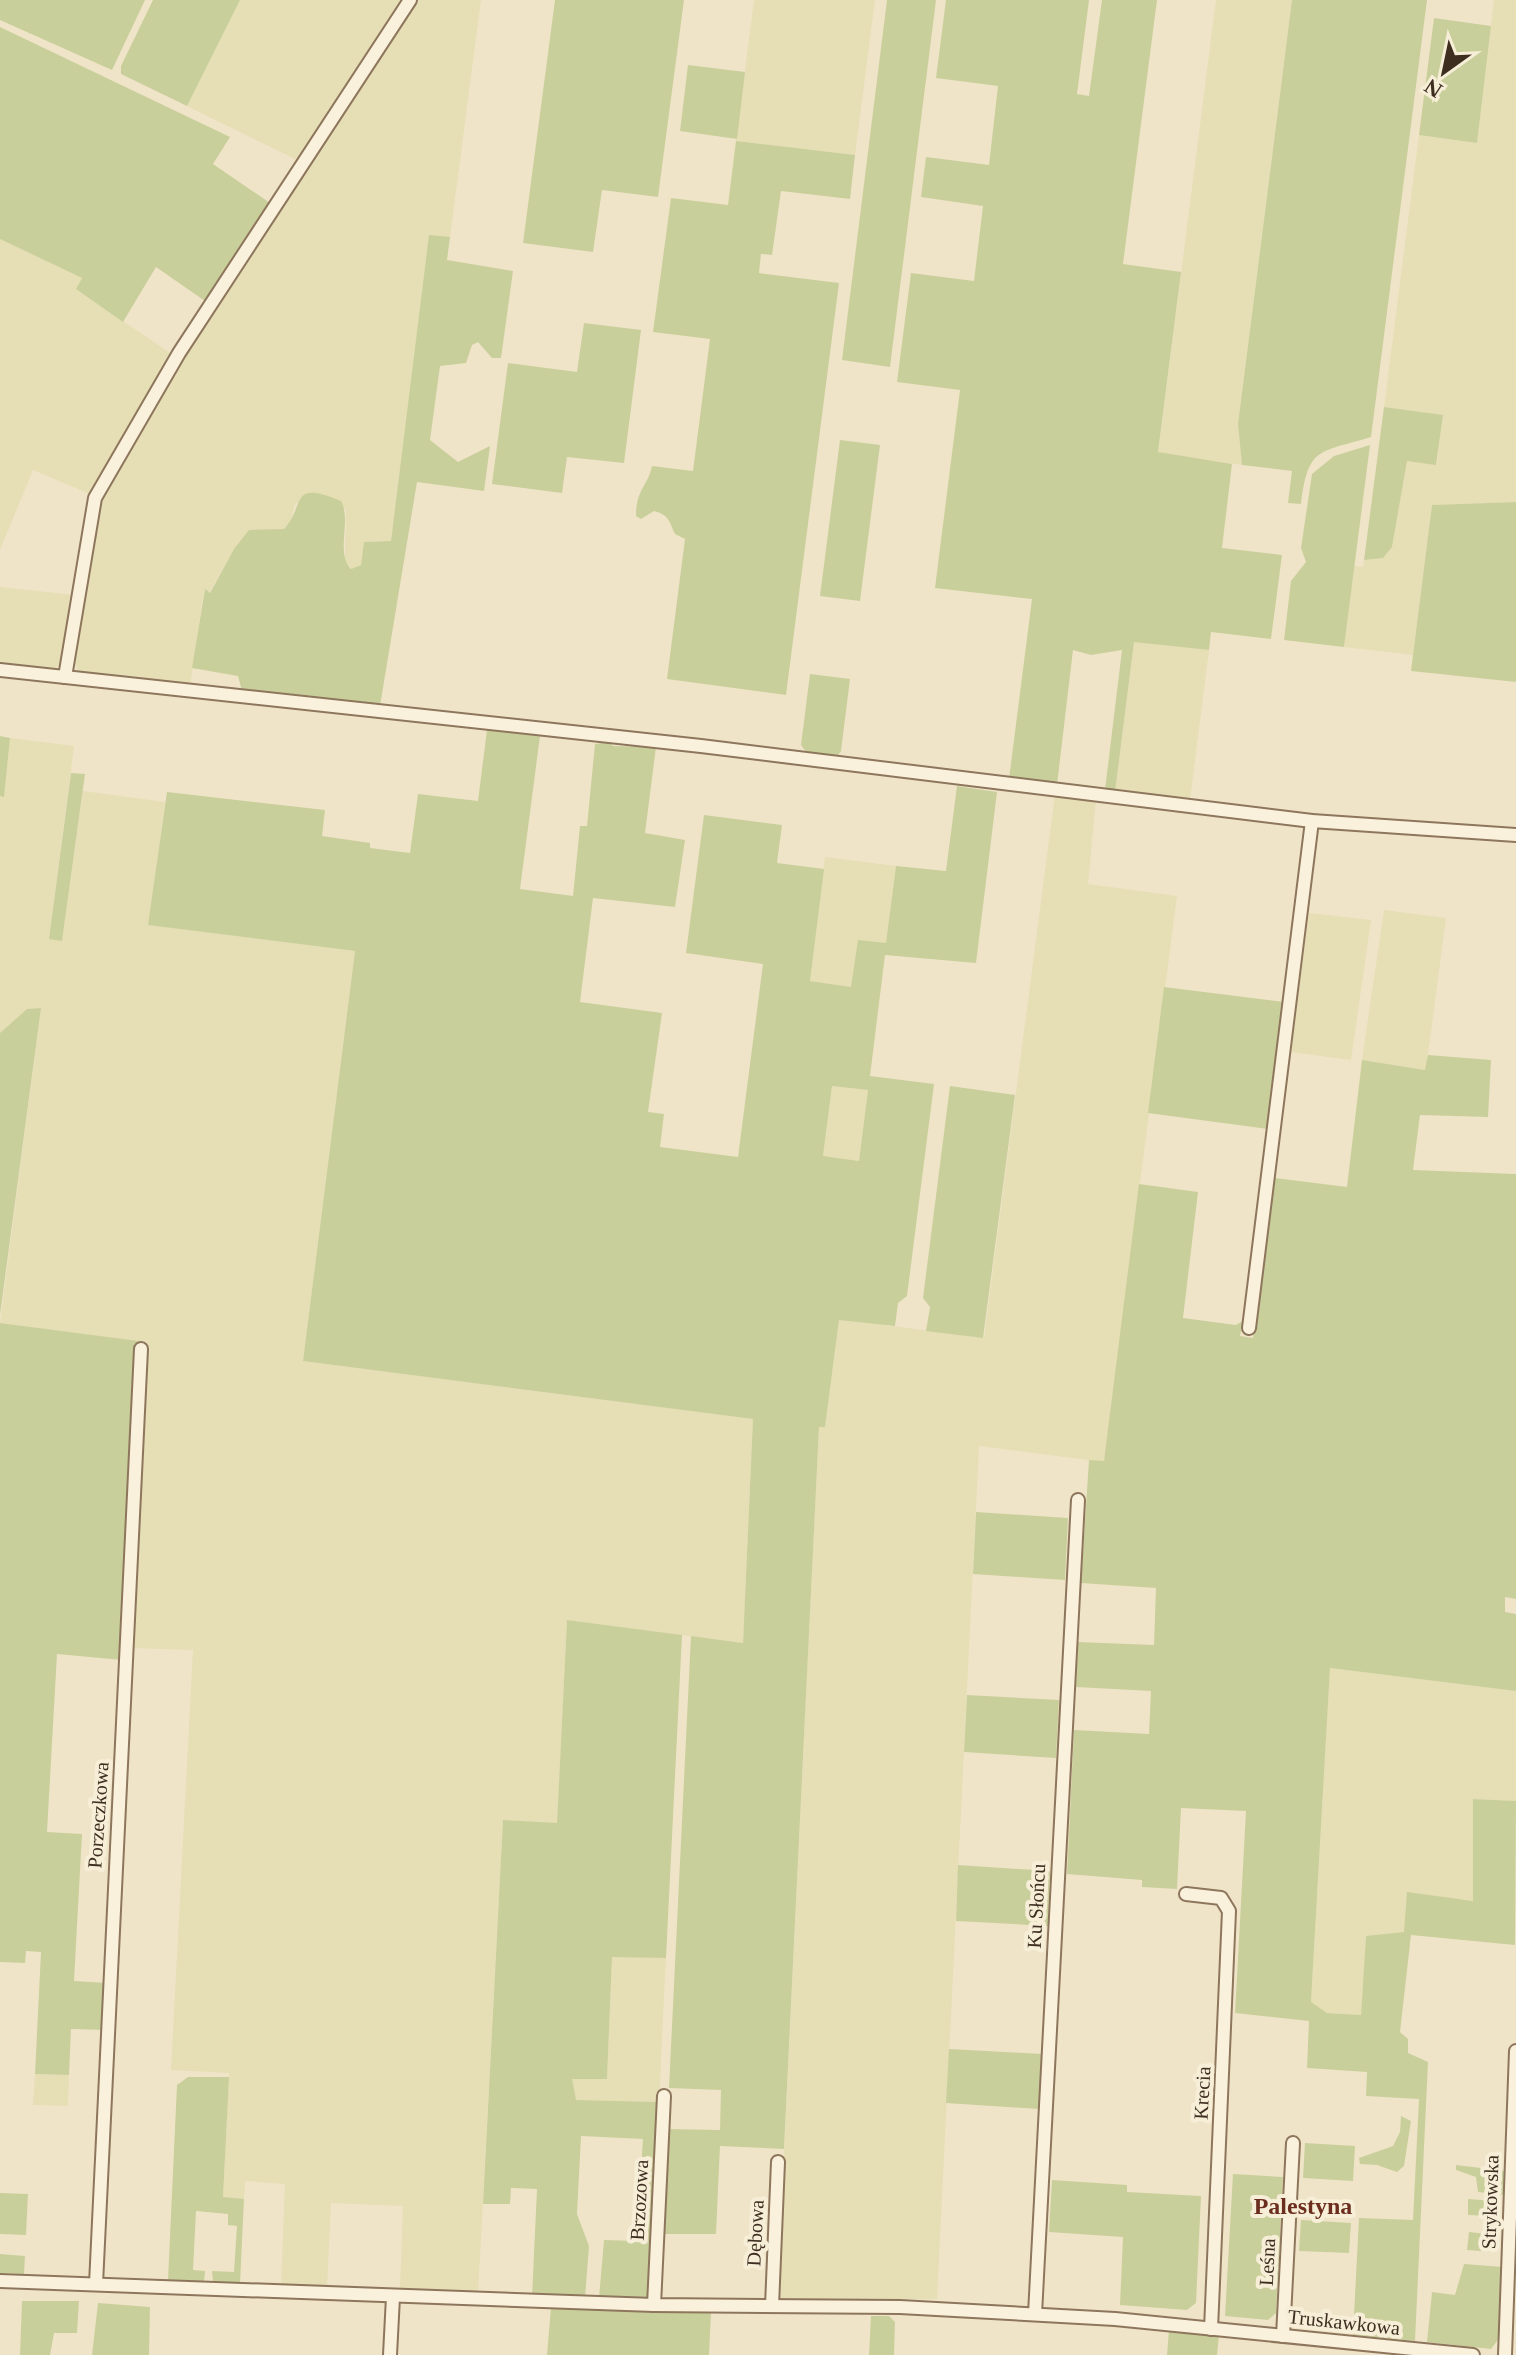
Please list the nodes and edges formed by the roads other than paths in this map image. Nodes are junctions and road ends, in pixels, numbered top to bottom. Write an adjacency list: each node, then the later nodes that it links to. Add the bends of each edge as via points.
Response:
1 (410, 0): 3 (street, via 193,331 95,498)
2 (0, 670): 3 (street)
3 (65, 677): 4 (street, via 701,746)
4 (1312, 821): 5 (street); 6 (street)
5 (1516, 835)
6 (1249, 1328)
7 (141, 1349): 16 (street, Porzeczkowa)
8 (1078, 1500): 20 (street, Ku Słońcu)
9 (1186, 1894): 21 (street, Krecia, via 1221,1898 1229,1911)
10 (1516, 2051): 13 (street, Strykowska)
11 (664, 2096): 18 (street, Brzozowa)
12 (1293, 2143): 22 (street, Leśna)
13 (1513, 2153): 25 (street, Strykowska)
14 (778, 2162): 19 (street, Dębowa)
15 (0, 2281): 16 (street, Truskawkowa)
16 (96, 2284): 17 (street, Truskawkowa)
17 (393, 2297): 18 (street, Truskawkowa); 23 (street)
18 (654, 2305): 19 (street, Truskawkowa)
19 (772, 2306): 20 (street, Truskawkowa)
20 (1035, 2314): 21 (street, Truskawkowa)
21 (1211, 2329): 22 (street, Truskawkowa)
22 (1283, 2336): 24 (street, Truskawkowa)
23 (390, 2355)
24 (1473, 2355)
25 (1505, 2355)

